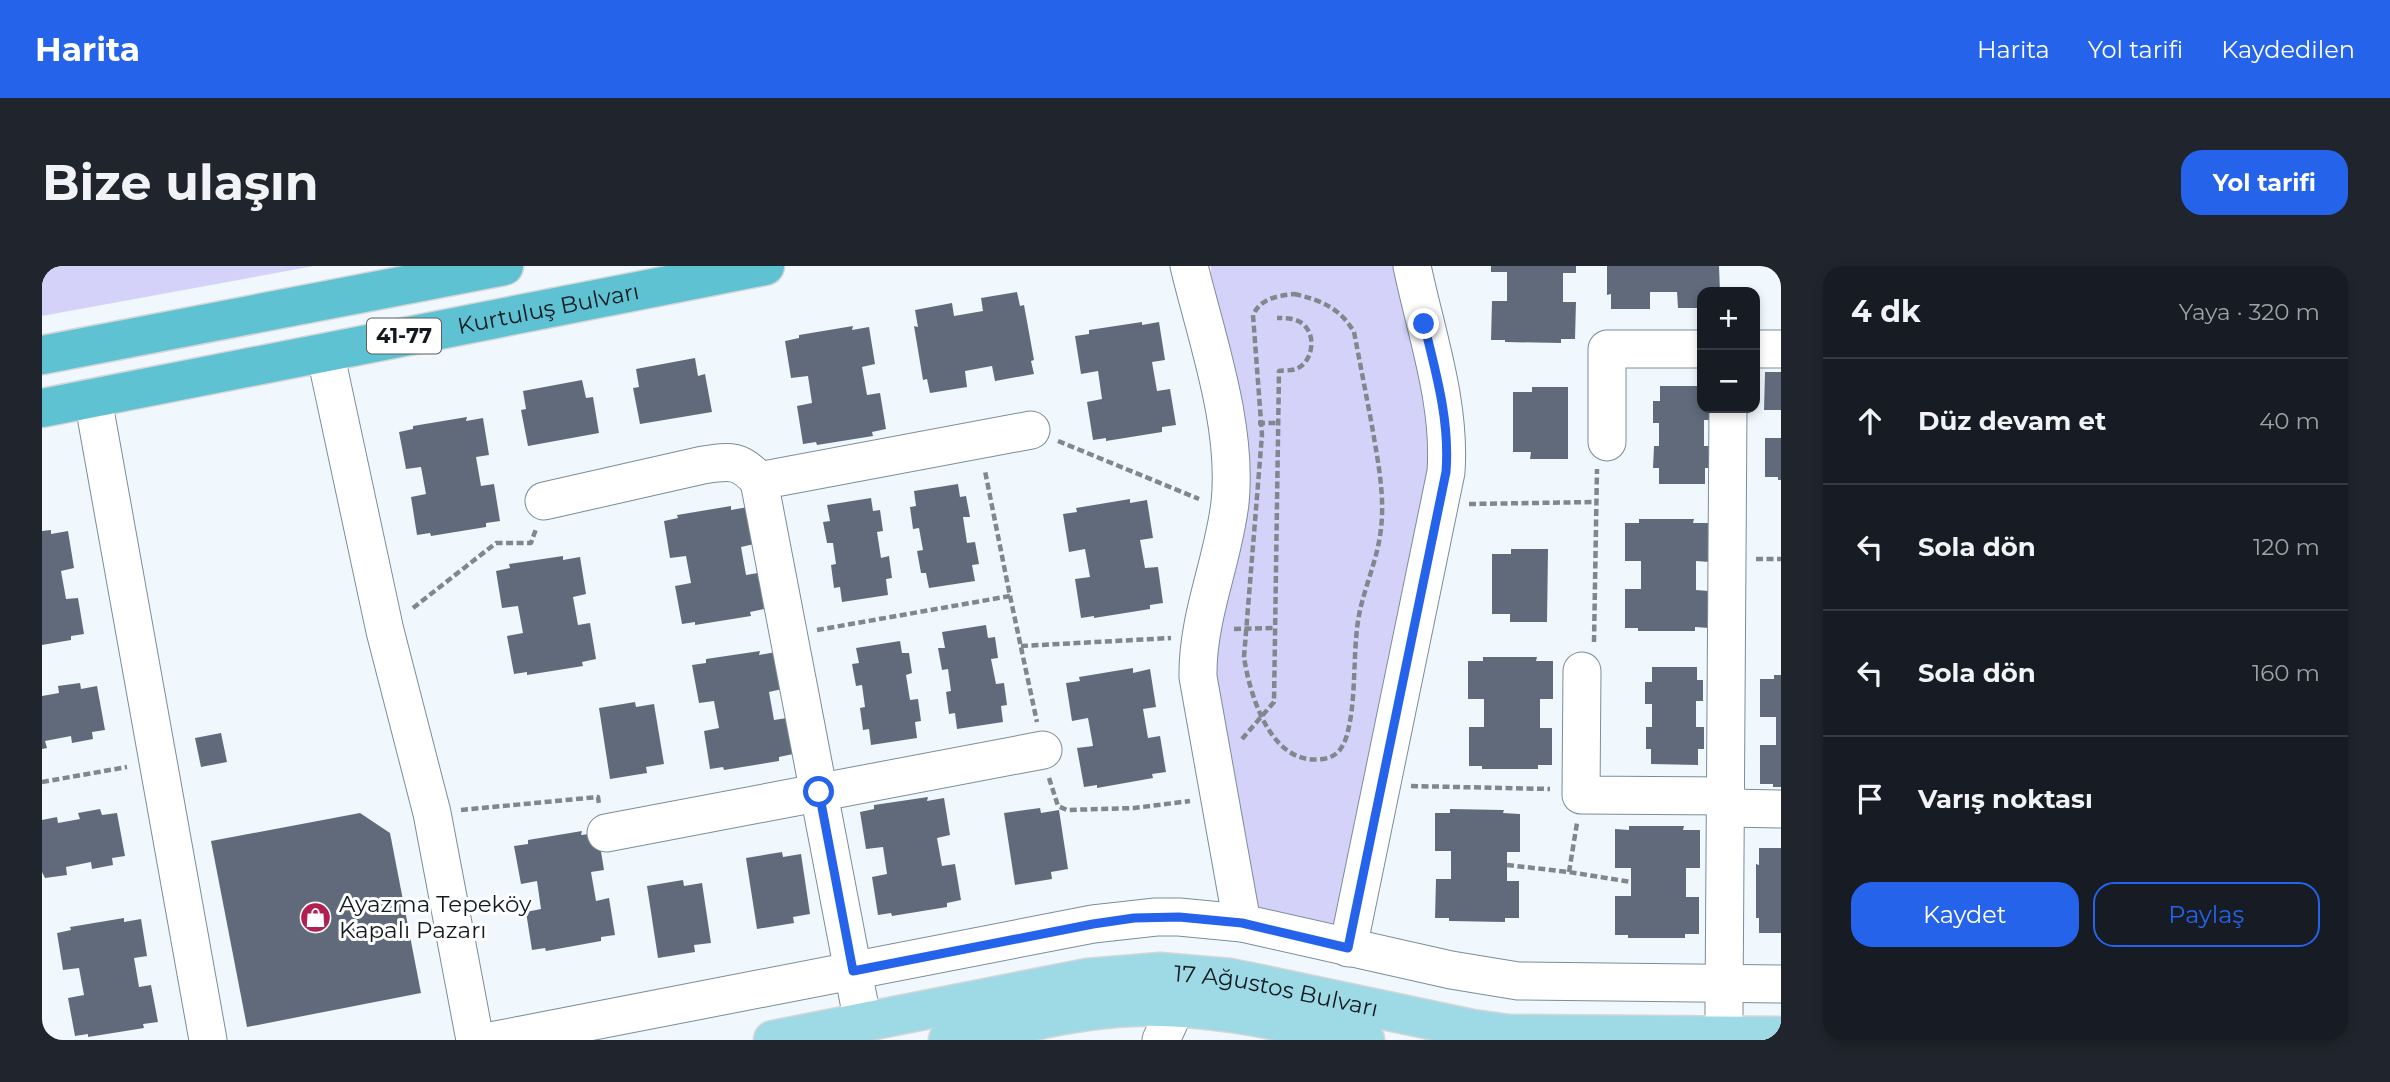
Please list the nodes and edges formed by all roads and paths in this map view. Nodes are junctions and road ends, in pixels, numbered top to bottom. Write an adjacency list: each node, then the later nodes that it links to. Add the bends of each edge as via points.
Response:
1 (504, 266): 10 (highway, 41-77)
2 (765, 266): 9 (highway, Kurtuluş Bulvarı / 41-77)
3 (1189, 266): 21 (street, via 1226,423 1231,474)
4 (1412, 266): 20 (street, via 1446,424)
5 (1278, 318): 24 (path, via 1303,323 1311,344 1302,365 1279,371)
6 (1697, 349): 16 (street, via 1607,349)
7 (1760, 349): 8 (street)
8 (1781, 349)
9 (326, 352): 11 (highway, Kurtuluş Bulvarı / 41-77); 25 (street)
10 (42, 355)
11 (93, 399): 12 (highway, Kurtuluş Bulvarı / 41-77); 32 (street)
12 (42, 408)
13 (1728, 413): 38 (street)
14 (1031, 430): 15 (street); 21 (path)
15 (979, 439): 17 (street); 22 (path)
16 (1602, 453): 19 (path)
17 (759, 481): 18 (street, via 739,463 726,462); 27 (street)
18 (544, 501): 25 (path, via 531,542 496,542)
19 (1597, 502): 20 (path); 29 (path)
20 (1441, 504): 35 (street)
21 (1228, 511): 26 (street)
22 (1010, 596): 27 (path); 28 (path)
23 (1246, 628): 24 (path); 26 (path); 30 (path, via 1247,677); 30 (path, via 1262,435 1253,315 1266,300 1294,294 1335,308 1354,332 1380,470 1380,535 1357,627 1351,714 1340,752 1319,760 1303,758 1271,735)
24 (1275, 628): 30 (path, via 1274,702)
25 (385, 631): 40 (street)
26 (1201, 633): 28 (path); 34 (street, via 1199,692)
27 (789, 635): 36 (street)
28 (1021, 646): 31 (path)
29 (1588, 656): 37 (street)
30 (1261, 716): 34 (path)
31 (1043, 750): 34 (path, via 1058,806 1067,810 1134,807); 36 (street)
32 (158, 761): 33 (path); 55 (street)
33 (42, 782)
34 (1216, 784): 45 (street)
35 (1382, 786): 37 (path); 46 (street)
36 (819, 792): 41 (street); 47 (street)
37 (1581, 792): 38 (street); 43 (path)
38 (1727, 802): 39 (street); 48 (street)
39 (1781, 809)
40 (432, 813): 41 (path, via 598,797); 56 (street)
41 (606, 833)
42 (1507, 865): 43 (path)
43 (1569, 872): 44 (path)
44 (1631, 882)
45 (1242, 923): 46 (street); 47 (street, via 1134,918)
46 (1348, 948): 48 (street, via 1518,981)
47 (853, 971): 51 (street); 57 (street)
48 (1725, 984): 49 (street); 53 (street)
49 (1781, 984)
50 (1176, 1007): 51 (main road, 17 Ağustos Bulvarı, via 1140,972 1087,978); 53 (main road, 17 Ağustos Bulvarı, via 1260,984 1508,1034); 54 (main road, 17 Ağustos Bulvarı, via 1092,1010); 59 (main road, 17 Ağustos Bulvarı, via 1264,1018)
51 (863, 1023): 58 (main road, 17 Ağustos Bulvarı)
52 (1781, 1036): 53 (main road, 17 Ağustos Bulvarı)
53 (1726, 1038)
54 (954, 1039)
55 (208, 1040)
56 (475, 1040)
57 (496, 1040)
58 (773, 1040)
59 (1365, 1040)

